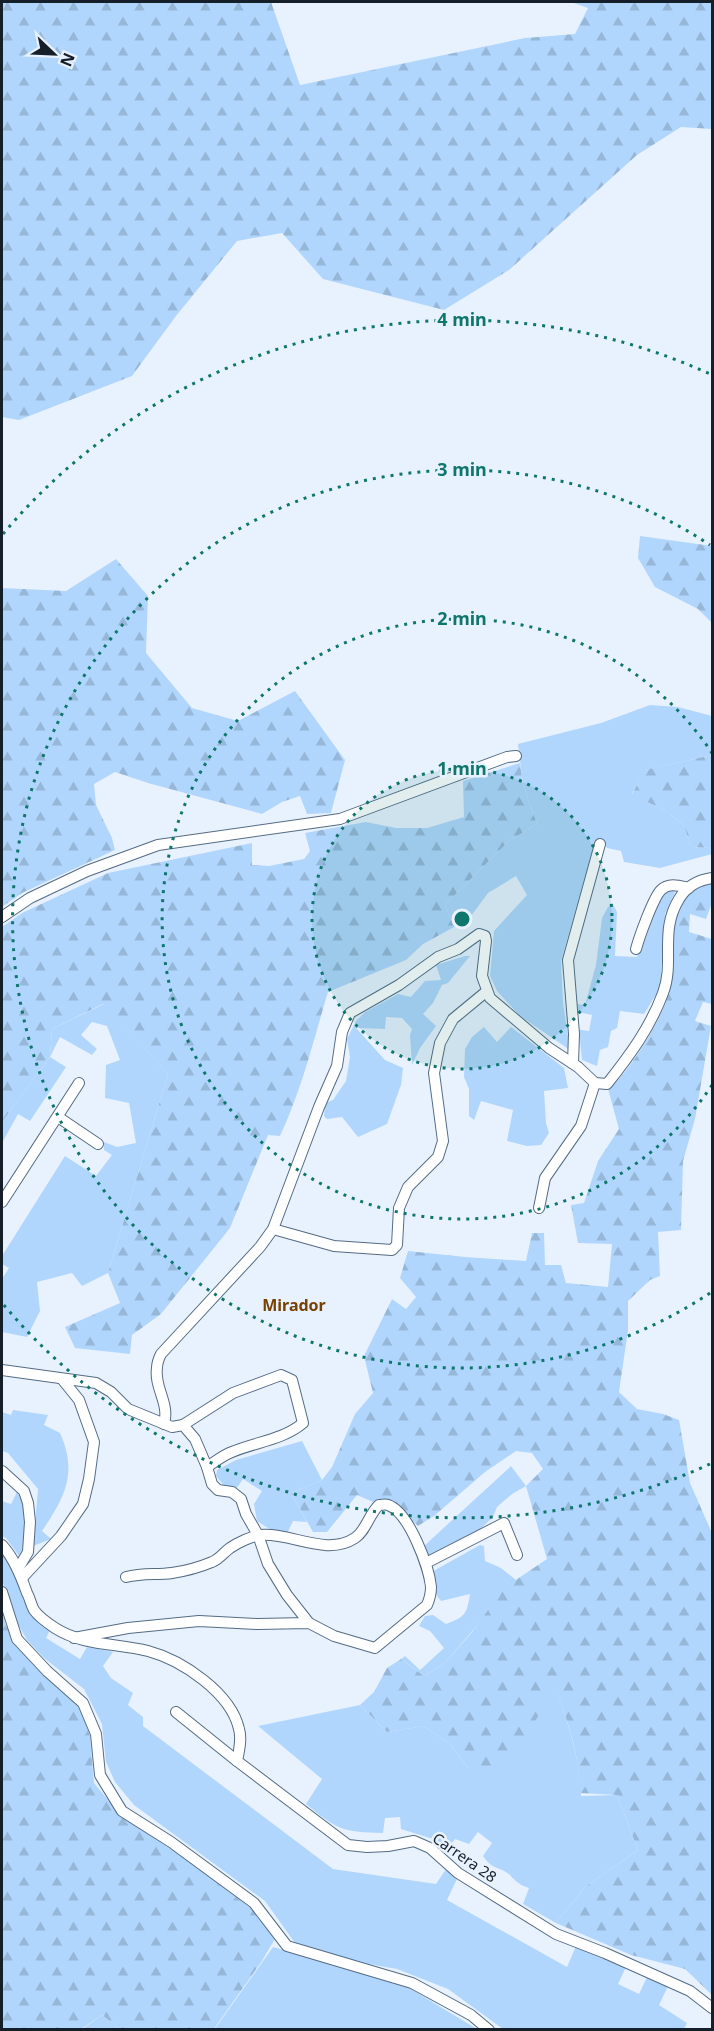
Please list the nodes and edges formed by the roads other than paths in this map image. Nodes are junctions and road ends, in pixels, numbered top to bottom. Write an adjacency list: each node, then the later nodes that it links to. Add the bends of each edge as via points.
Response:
1 (516, 756): 5 (street, via 340,819 158,845 87,871 30,898)
2 (600, 844): 8 (street, via 568,960)
3 (712, 878): 4 (street)
4 (689, 888): 6 (street, via 673,884 661,890); 10 (street, via 670,912 664,991 651,1018 639,1042 607,1084)
5 (2, 917)
6 (636, 949)
7 (488, 991): 8 (street, via 490,998 514,1019); 15 (street, via 453,1019 440,1043 434,1073 443,1141 438,1157 408,1187 399,1208 397,1245 392,1250 334,1246); 15 (street, via 482,976 486,941 479,934 350,1013 342,1032 337,1066)
8 (573, 1064): 10 (street)
9 (79, 1083): 11 (street)
10 (595, 1083): 14 (street, via 581,1125 545,1178)
11 (58, 1117): 12 (street); 13 (street)
12 (98, 1144)
13 (2, 1202)
14 (539, 1208)
15 (273, 1229): 18 (street, via 161,1354 156,1368 167,1413)
16 (2, 1370): 17 (street)
17 (62, 1378): 18 (street, via 96,1383 128,1409); 26 (street, via 79,1400 94,1442 89,1479 83,1504 61,1536)
18 (164, 1424): 19 (street)
19 (183, 1425): 20 (street, via 195,1439); 20 (street, via 233,1393 280,1375 292,1380 303,1423 267,1441 230,1452)
20 (207, 1467): 22 (street, via 218,1490 241,1498)
21 (2, 1471): 26 (street, via 24,1491 28,1503 28,1552)
22 (258, 1535): 25 (street, via 327,1545 346,1542 362,1531 373,1510 389,1505 401,1515); 27 (street, via 207,1563 175,1572); 29 (street, via 268,1564)
23 (2, 1545): 26 (street)
24 (517, 1556): 25 (street, via 504,1523)
25 (426, 1563): 29 (street, via 431,1588 427,1605 375,1648 334,1636)
26 (20, 1574): 30 (street, via 34,1611)
27 (126, 1576)
28 (2, 1592): 34 (street, via 17,1639 83,1703 96,1734 100,1775 122,1811 254,1904 287,1946 412,1983 471,2015)
29 (309, 1623): 30 (street, via 199,1621)
30 (74, 1638): 32 (street, via 148,1652 203,1680 227,1702 239,1729)
31 (176, 1712): 32 (street, Carrera 28)
32 (237, 1761): 33 (street, Carrera 28, via 348,1845 388,1846 414,1841 430,1848 458,1873 556,1934 690,1991)
33 (712, 2008)
34 (489, 2030)

